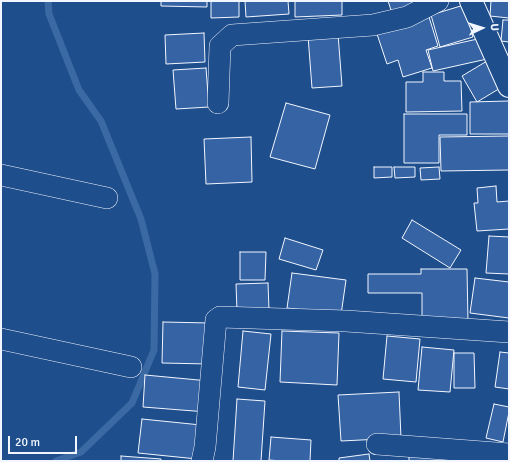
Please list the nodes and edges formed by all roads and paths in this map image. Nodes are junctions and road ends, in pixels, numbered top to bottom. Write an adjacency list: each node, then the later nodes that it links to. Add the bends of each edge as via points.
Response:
1 (438, 1): 4 (street, via 407,18 373,25 232,36 220,46)
2 (471, 1): 3 (street)
3 (509, 86)
4 (218, 103)
5 (1, 175): 6 (street)
6 (107, 198)
7 (509, 332): 12 (street, via 346,321 220,317 216,320)
8 (1, 339): 9 (street)
9 (131, 367)
10 (377, 444): 11 (street)
11 (509, 454)
12 (202, 461)

